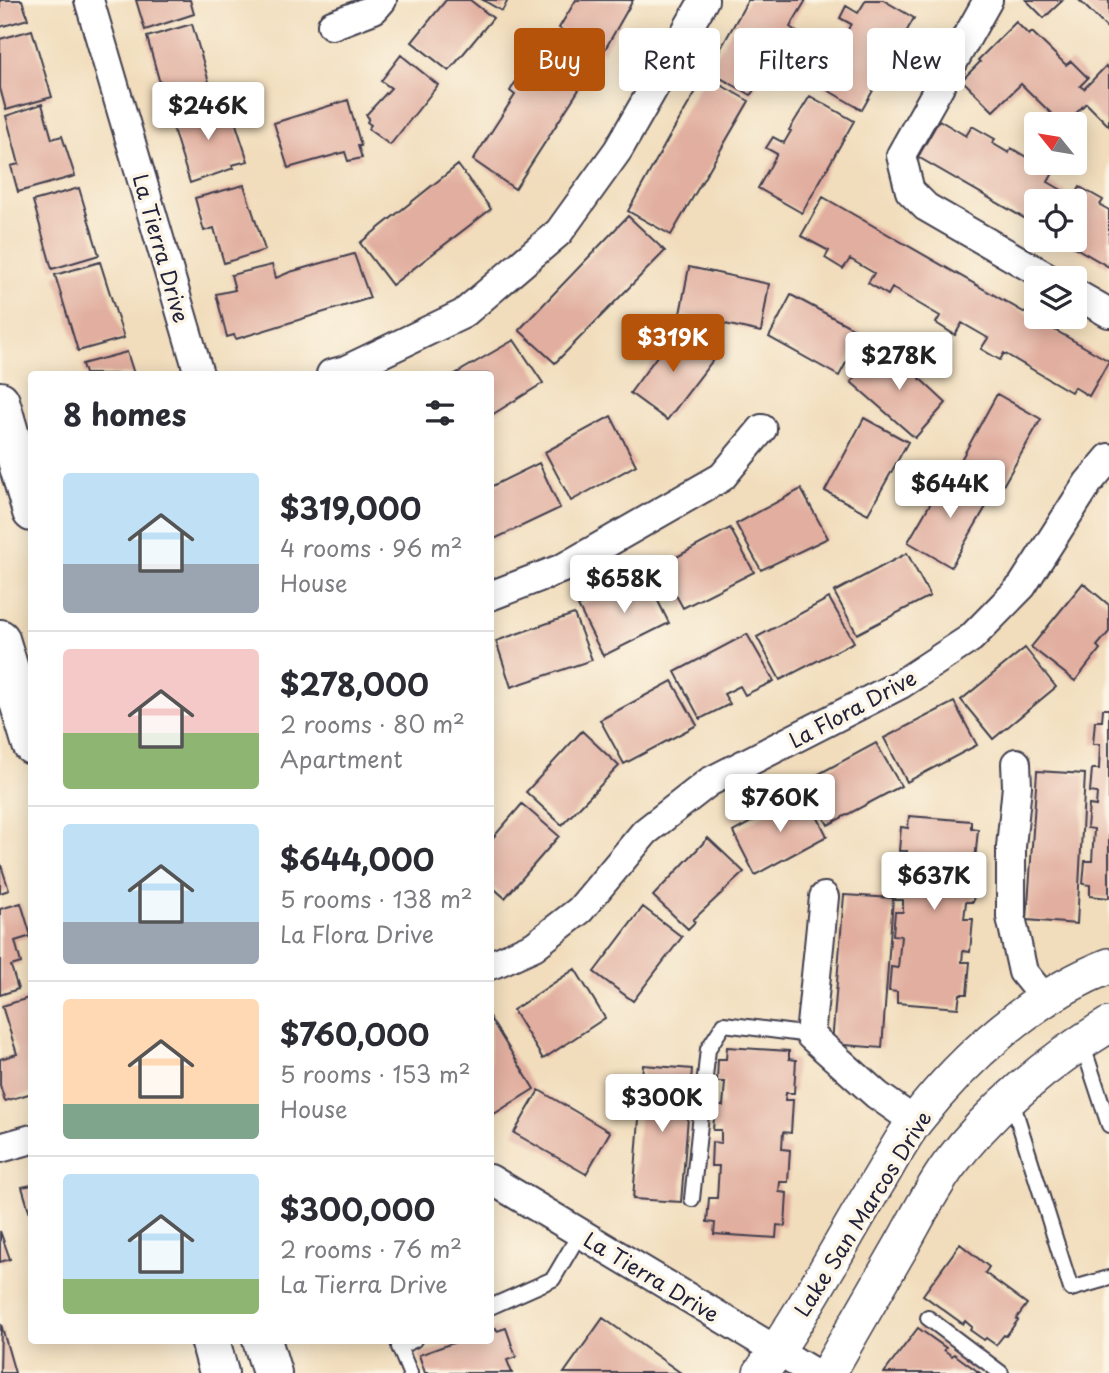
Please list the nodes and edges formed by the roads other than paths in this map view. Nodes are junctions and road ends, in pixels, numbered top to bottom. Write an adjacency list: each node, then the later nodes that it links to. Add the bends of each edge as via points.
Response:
1 (89, 0): 9 (street, La Tierra Drive)
2 (382, 0): 5 (street, via 374,9)
3 (704, 0): 10 (street, via 618,150 559,232 463,314)
4 (988, 0): 6 (street, via 901,155 910,191 926,207)
5 (332, 25)
6 (1028, 266)
7 (1087, 300): 8 (street)
8 (1109, 313)
9 (198, 371)
10 (342, 371)
11 (0, 401): 14 (main road)
12 (762, 429): 15 (street, via 722,477 563,568)
13 (1109, 458): 20 (street, La Flora Drive, via 1022,586 971,638 901,684 709,782 645,832 580,911 534,946)
14 (28, 498)
15 (494, 594)
16 (0, 639): 17 (main road)
17 (28, 732)
18 (1016, 763): 22 (street, via 1011,917 1023,972)
19 (824, 897): 24 (street)
20 (494, 964)
21 (1109, 966): 22 (street, Lake San Marcos Drive)
22 (1045, 999): 26 (street, Lake San Marcos Drive, via 982,1049)
23 (1095, 1033): 25 (street); 27 (lane)
24 (810, 1035): 26 (street); 31 (lane, via 724,1024 708,1049)
25 (1011, 1098): 33 (lane, via 1072,1289); 44 (street, via 949,1166)
26 (914, 1121): 39 (street, Lake San Marcos Drive)
27 (1109, 1125)
28 (28, 1140): 29 (street)
29 (0, 1148)
30 (494, 1181): 32 (street, La Tierra Drive)
31 (692, 1199)
32 (580, 1233): 34 (lane, via 553,1279); 39 (street, La Tierra Drive)
33 (1109, 1279)
34 (494, 1305)
35 (928, 1318): 45 (lane)
36 (211, 1344): 40 (main road)
37 (263, 1344): 41 (main road)
38 (405, 1344): 42 (lane, via 399,1347)
39 (769, 1362): 43 (street, La Tierra Drive)
40 (219, 1373)
41 (272, 1373)
42 (410, 1373)
43 (814, 1373)
44 (828, 1373)
45 (1001, 1373)

